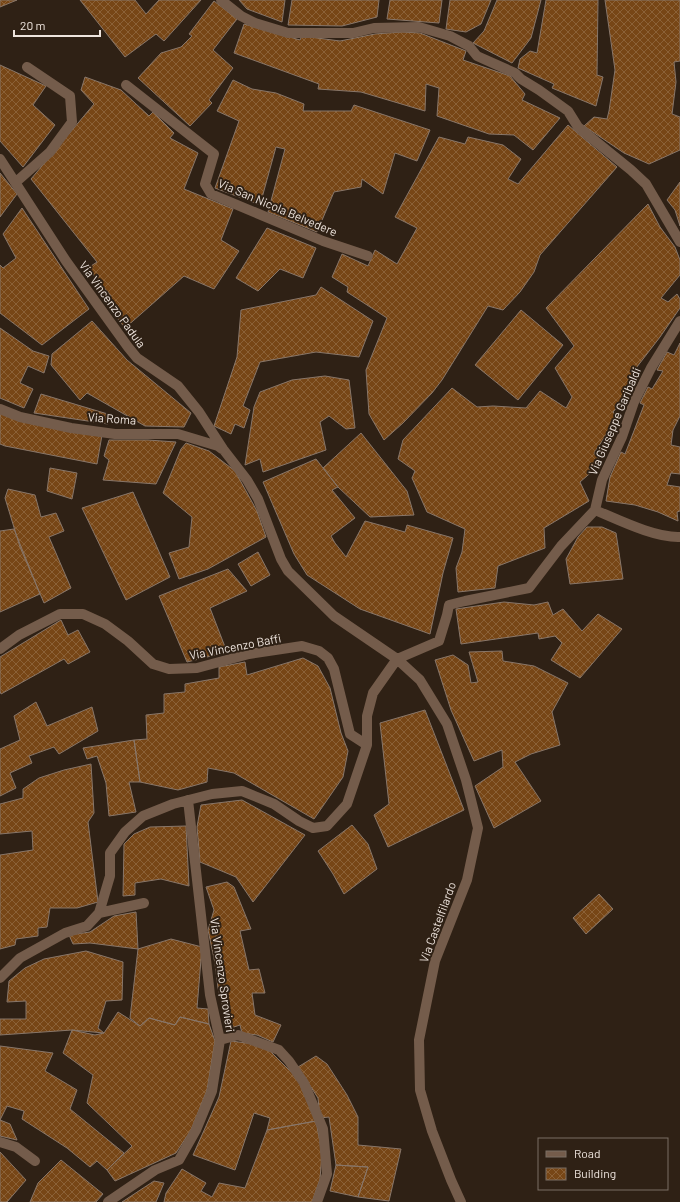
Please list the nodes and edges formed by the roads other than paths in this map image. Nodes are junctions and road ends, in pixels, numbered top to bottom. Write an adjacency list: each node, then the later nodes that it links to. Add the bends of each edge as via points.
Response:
1 (221, 0): 6 (street, via 241,16 255,23 288,32 353,33 374,28 419,27 450,36 469,46 478,56 515,73 568,111 578,127 646,184)
2 (27, 67): 5 (street, via 70,96 72,122 50,152)
3 (126, 85): 7 (street, Via San Nicola Belvedere, via 214,154 205,184 211,194 323,241)
4 (0, 159): 5 (street, Via Vincenzo Padula)
5 (16, 182): 10 (street, Via Vincenzo Padula, via 66,261 128,347 137,358 178,386)
6 (680, 242)
7 (368, 256)
8 (680, 321): 11 (street, Via Giuseppe Garibaldi, via 651,368 634,402 622,437 602,480)
9 (0, 409): 10 (street, Via Roma, via 20,417 71,428 108,433 178,434)
10 (223, 449): 13 (street, Via Vincenzo Padula, via 258,499)
11 (595, 510): 12 (street, via 641,529); 15 (street, via 561,546 529,588 449,605 439,641)
12 (680, 537)
13 (288, 571): 15 (street, Via Castelfilardo, via 334,616)
14 (0, 649): 16 (street, Via Vincenzo Baffi, via 19,634 60,614 83,614 105,624 153,664 169,669 197,668 249,654 302,646 310,648 328,658 334,669 350,734)
15 (397, 659): 16 (street, via 373,693 367,716); 26 (street, Via Castelfilardo, via 420,680 447,724 466,780 478,828 467,880 435,961 418,1040 420,1090 432,1131)
16 (367, 745): 17 (street, via 347,804 327,826 313,828 274,804 242,790)
17 (188, 800): 19 (street, via 144,816 125,832 110,852 110,876); 21 (street, Via Vincenzo Sprovieri, via 210,995)
18 (144, 902): 19 (street)
19 (99, 913): 20 (street, via 87,926 65,933 20,958)
20 (0, 978)
21 (220, 1040): 24 (street, Via Vincenzo Sprovieri, via 212,1091 196,1130 179,1160 155,1170); 25 (street, via 238,1036 279,1050 304,1083 323,1129 327,1174)
22 (0, 1142): 23 (street, via 16,1147)
23 (35, 1161)
24 (108, 1202)
25 (317, 1202)
26 (461, 1202)

